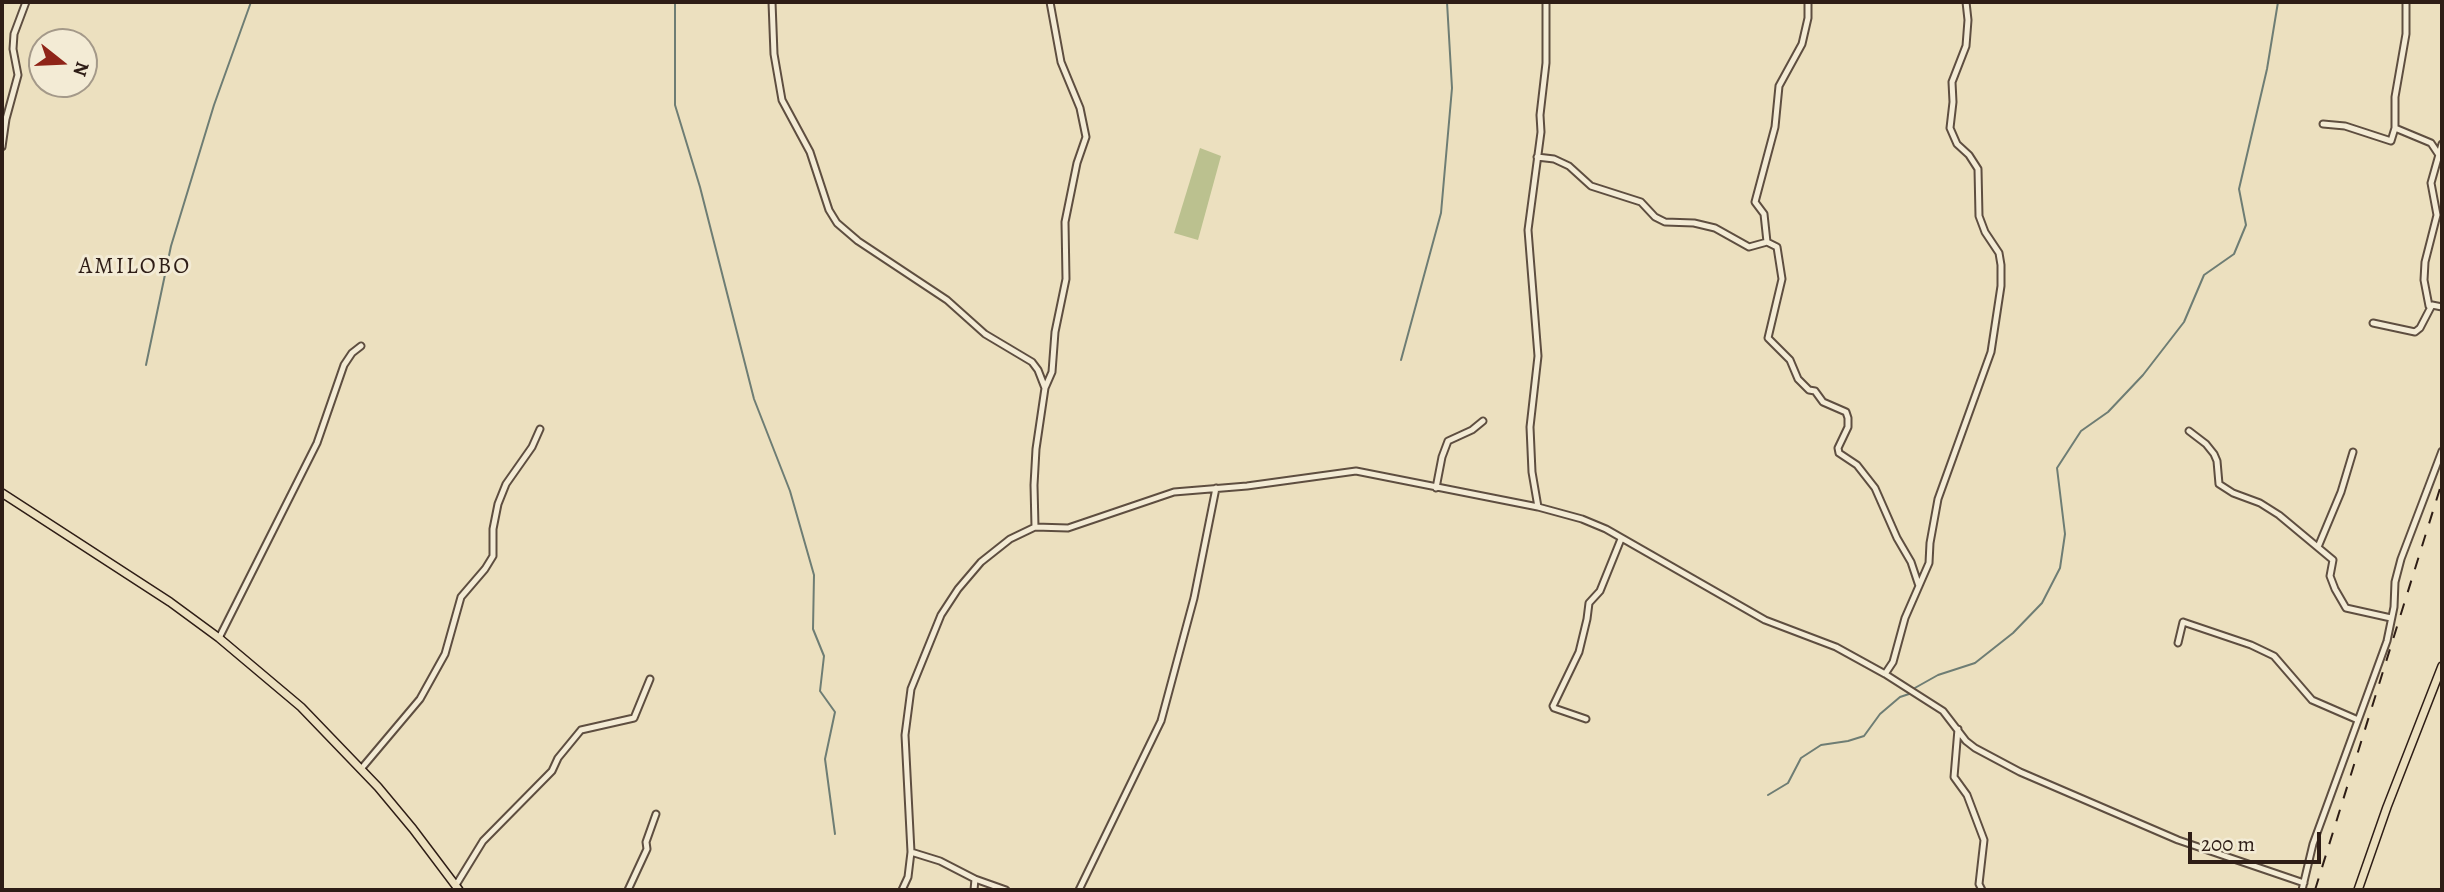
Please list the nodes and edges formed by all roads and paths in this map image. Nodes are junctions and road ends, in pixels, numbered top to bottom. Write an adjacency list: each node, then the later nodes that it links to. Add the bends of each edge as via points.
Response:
1 (26, 2): 11 (street, via 14,34 18,75)
2 (772, 2): 19 (street, via 782,100 810,152 837,223 858,242 947,300 985,334 1032,362)
3 (1050, 2): 19 (street, via 1061,62 1086,136 1065,222 1066,279 1051,379)
4 (1546, 2): 13 (street, via 1546,63)
5 (1808, 2): 14 (street, via 1802,44 1779,86 1775,127 1755,202 1766,220)
6 (1966, 2): 32 (street, via 1966,46 1952,82 1950,128 1978,169 1979,216 1999,253 2001,286 1991,352 1938,499 1929,563)
7 (2406, 2): 9 (street)
8 (2323, 124): 9 (street, via 2391,141)
9 (2395, 128): 12 (street, via 2431,144)
10 (2442, 144): 12 (street)
11 (2, 146)
12 (2439, 155): 15 (street, via 2431,183 2437,215 2424,280)
13 (1537, 157): 14 (street, via 1569,166 1591,186 1641,202 1665,222 1715,228 1749,247); 28 (street, via 1528,230 1538,356 1530,447)
14 (1767, 242): 32 (street, via 1777,247 1782,279 1768,338 1790,360 1809,390 1846,412 1848,427 1839,453 1857,464 1875,488)
15 (2432, 305): 16 (street); 17 (street, via 2415,332)
16 (2442, 307)
17 (2373, 323)
18 (361, 346): 34 (street, via 344,365 317,443)
19 (1045, 388): 29 (street, via 1036,449)
20 (1483, 421): 26 (street, via 1448,441)
21 (540, 429): 43 (street, via 506,484 493,528 493,558 460,597 445,654 420,699)
22 (2189, 431): 31 (street, via 2214,454 2219,484 2260,503)
23 (2442, 451): 33 (street, via 2401,559)
24 (2353, 452): 31 (street)
25 (1216, 488): 26 (street, via 1356,471); 29 (street, via 1174,492 1068,528); 53 (street, via 1164,713)
26 (1436, 488): 28 (street)
27 (2, 493): 34 (main road)
28 (1538, 507): 30 (street, via 1582,519)
29 (1035, 527): 45 (street, via 1010,539 971,572 941,615 921,660 905,722)
30 (1621, 539): 37 (street, via 1765,620 1836,647); 40 (street, via 1600,591 1588,603 1578,652 1553,706)
31 (2318, 547): 33 (street, via 2333,560 2330,576 2346,608)
32 (1919, 586): 37 (street)
33 (2391, 618): 41 (street)
34 (219, 638): 43 (main road, via 301,707)
35 (2178, 643): 41 (street, via 2183,622 2251,645 2274,656 2312,700)
36 (2442, 666): 39 (main road)
37 (1885, 674): 42 (street, via 1943,711)
38 (650, 679): 48 (street, via 634,718 581,730 552,771 483,841)
39 (2439, 683): 55 (main road)
40 (1586, 719)
41 (2357, 720): 47 (street, via 2313,844)
42 (1958, 729): 47 (street, via 1975,748 2063,792); 54 (street, via 1954,777 1984,840)
43 (361, 769): 48 (main road)
44 (656, 814): 49 (street, via 648,846)
45 (911, 852): 46 (street); 50 (street)
46 (975, 879): 51 (street); 52 (street)
47 (2303, 887)
48 (457, 888)
49 (628, 890)
50 (902, 890)
51 (974, 890)
52 (1006, 890)
53 (1079, 890)
54 (1982, 890)
55 (2358, 890)

